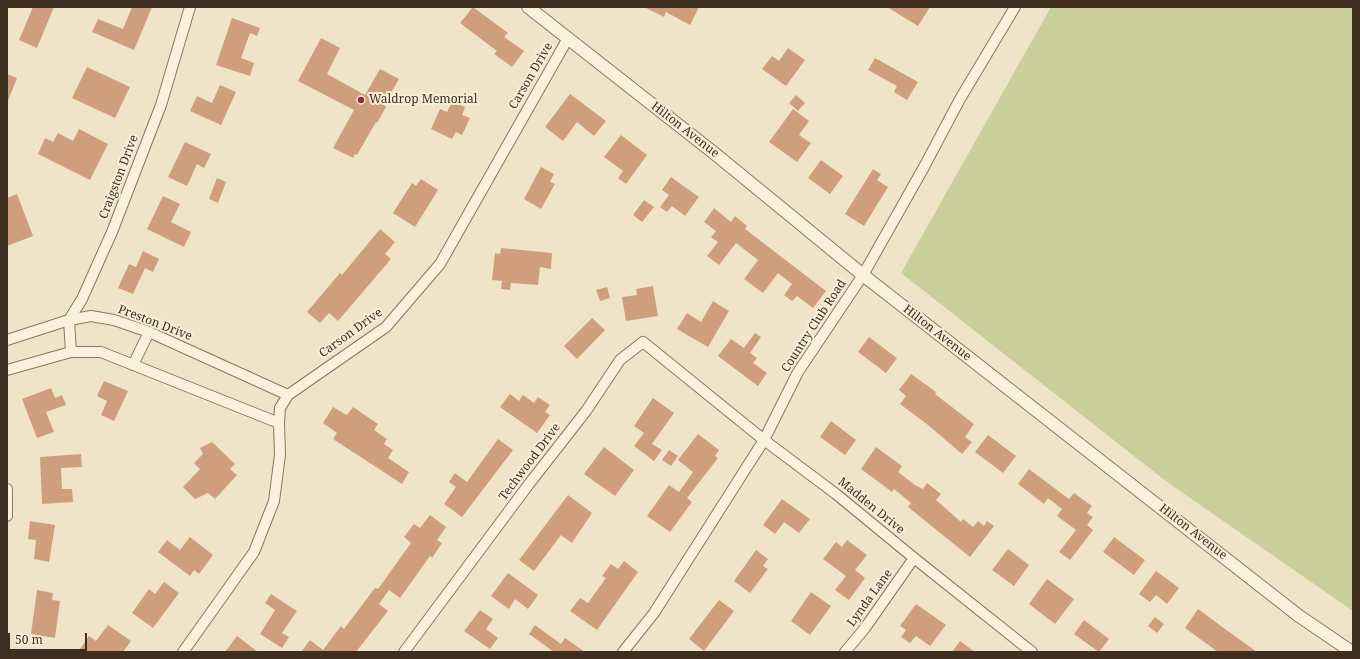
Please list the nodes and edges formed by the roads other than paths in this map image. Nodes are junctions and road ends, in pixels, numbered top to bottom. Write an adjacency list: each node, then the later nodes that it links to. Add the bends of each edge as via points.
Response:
1 (190, 7): 6 (street, Craigston Drive, via 161,105 115,224 82,299)
2 (528, 7): 4 (street, Hilton Avenue)
3 (1015, 7): 5 (street, Country Club Road)
4 (568, 40): 5 (street, Hilton Avenue, via 714,153); 13 (street, Carson Drive, via 440,264 386,327)
5 (862, 274): 15 (street, Country Club Road, via 798,372); 24 (street, Hilton Avenue, via 1299,616)
6 (69, 320): 7 (street, Preston Drive, via 91,316 114,320); 8 (street, Preston Drive); 9 (street)
7 (149, 332): 10 (street); 13 (street, Preston Drive)
8 (7, 340)
9 (71, 352): 10 (street, via 101,352); 11 (street)
10 (133, 365): 14 (street)
11 (7, 370)
12 (691, 382): 15 (street, Madden Drive); 20 (street, Techwood Drive, via 643,342 620,360 586,411)
13 (288, 395): 14 (street, via 280,408)
14 (279, 423): 19 (street, via 280,454 274,501 254,552)
15 (764, 440): 18 (street, Madden Drive, via 836,494); 21 (street, Country Club Road, via 654,613)
16 (7, 489): 17 (street)
17 (7, 516)
18 (914, 558): 22 (street, Lynda Lane); 23 (street, Madden Drive)
19 (183, 652)
20 (404, 652)
21 (623, 652)
22 (845, 652)
23 (1032, 652)
24 (1352, 652)

